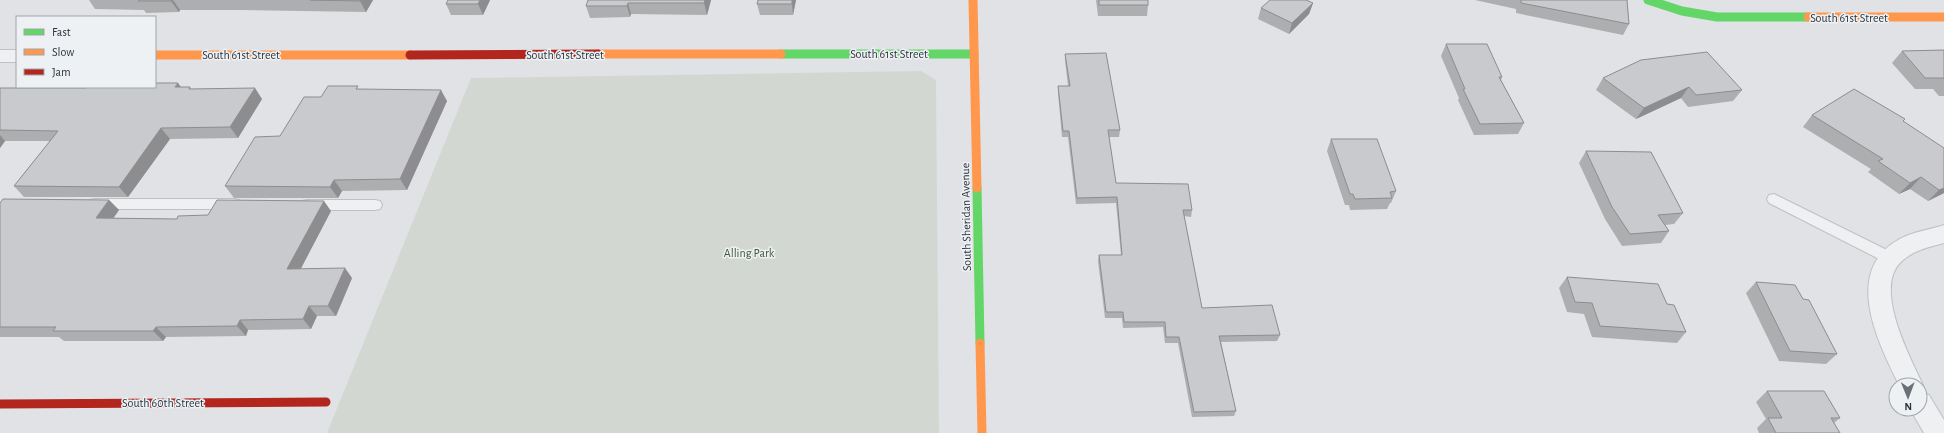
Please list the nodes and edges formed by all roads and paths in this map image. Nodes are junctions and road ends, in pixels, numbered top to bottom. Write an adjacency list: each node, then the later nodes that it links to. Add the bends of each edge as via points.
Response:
1 (973, 0): 4 (street, South Sheridan Avenue)
2 (1648, 0): 3 (street, South 61st Street, via 1694,14 1717,17)
3 (1944, 17)
4 (974, 54): 7 (street, South 61st Street); 19 (street, South Sheridan Avenue)
5 (0, 56): 6 (street)
6 (16, 56)
7 (156, 56)
8 (1774, 199): 14 (lane)
9 (80, 204): 10 (lane)
10 (247, 204)
11 (295, 204): 12 (lane)
12 (375, 205)
13 (1944, 234): 14 (street, via 1914,242)
14 (1890, 258): 15 (street, via 1883,268 1878,293 1893,348)
15 (1907, 377)
16 (326, 402): 17 (street, South 60th Street)
17 (0, 404)
18 (1928, 416): 20 (street)
19 (982, 433)
20 (1938, 433)

